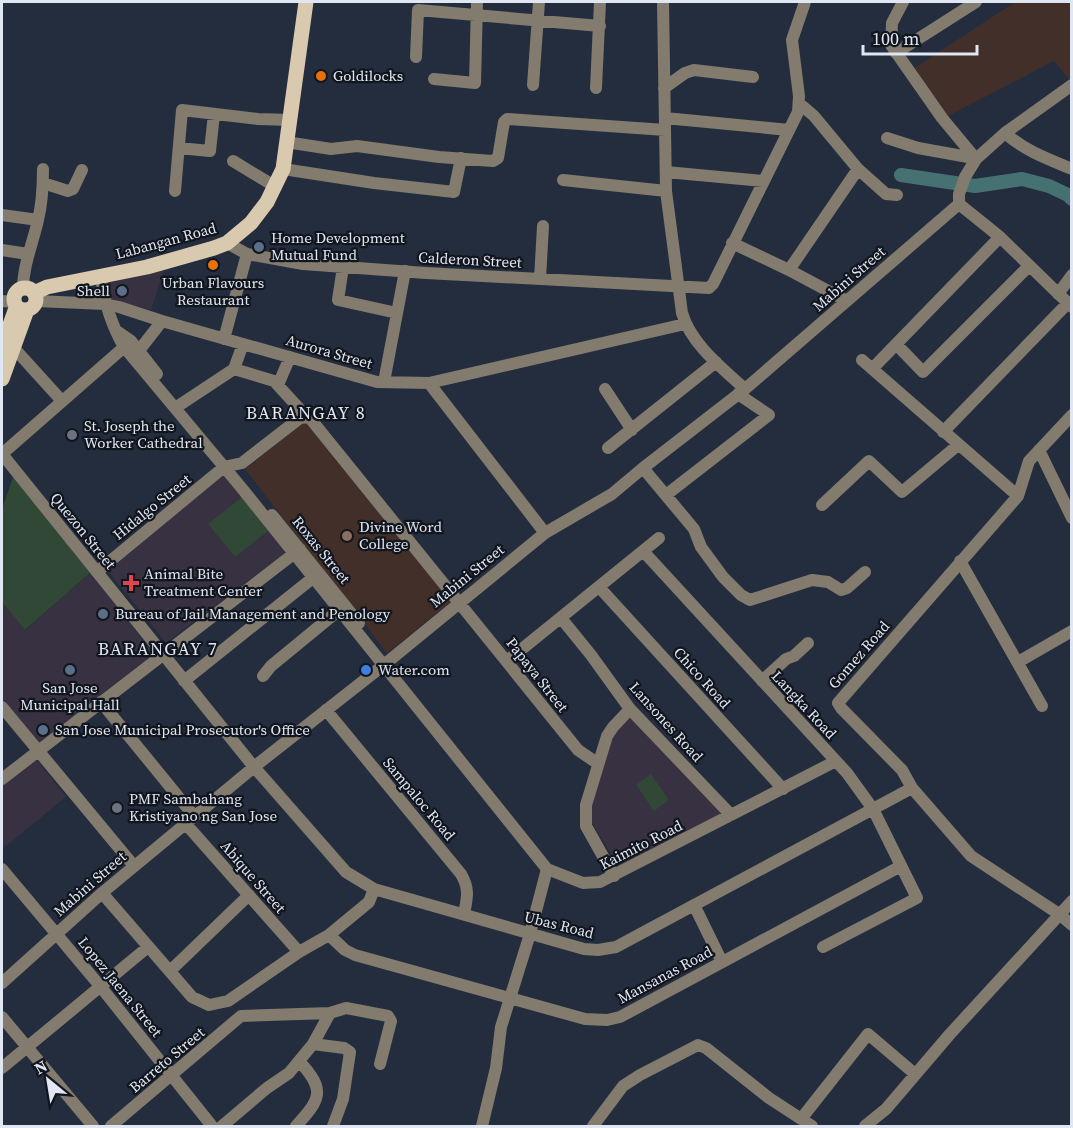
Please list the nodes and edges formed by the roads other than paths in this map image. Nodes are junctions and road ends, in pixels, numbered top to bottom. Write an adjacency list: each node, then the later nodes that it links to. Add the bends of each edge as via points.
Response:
1 (306, 2): 22 (main road, Labangan Road)
2 (477, 2): 9 (street)
3 (539, 2): 10 (street)
4 (600, 2): 11 (street)
5 (663, 2): 19 (street)
6 (805, 2): 20 (street, via 792,40)
7 (903, 2): 12 (street, via 890,37)
8 (976, 2): 12 (street)
9 (477, 15): 10 (street); 13 (street, via 418,10); 15 (street, via 475,83)
10 (538, 21): 11 (street); 16 (street)
11 (600, 26): 18 (street)
12 (896, 53): 29 (street)
13 (416, 57)
14 (753, 77): 19 (street, via 694,70)
15 (434, 80)
16 (533, 85)
17 (1071, 85): 25 (street)
18 (596, 88)
19 (664, 88): 23 (street)
20 (800, 104): 24 (street); 34 (street)
21 (214, 114): 22 (street); 28 (street, via 210,151); 28 (street, via 182,110)
22 (291, 120): 27 (main road, Labangan Road)
23 (665, 124): 24 (street); 30 (street, via 507,119 498,158); 37 (street)
24 (789, 130): 39 (street)
25 (1005, 133): 29 (street); 35 (street, via 1029,152)
26 (887, 138): 29 (street, via 918,148)
27 (286, 142): 30 (street); 33 (main road, Labangan Road)
28 (179, 148): 42 (street)
29 (974, 157): 45 (street)
30 (461, 158): 33 (street, via 454,192)
31 (233, 160): 41 (street)
32 (43, 169): 40 (street)
33 (283, 169): 41 (main road, Labangan Road)
34 (858, 169): 44 (street, via 885,194); 57 (street)
35 (1071, 169)
36 (82, 170): 40 (street, via 73,189 68,191)
37 (666, 172): 39 (street); 43 (street)
38 (563, 180): 43 (street)
39 (763, 181): 51 (street)
40 (43, 183): 47 (street)
41 (276, 187): 50 (main road, Labangan Road, via 250,223)
42 (175, 190)
43 (666, 191): 62 (street)
44 (897, 195)
45 (959, 199): 49 (street); 65 (street, Mabini Street)
46 (2, 215): 47 (street)
47 (38, 220): 53 (street)
48 (543, 225): 61 (street)
49 (1000, 237): 55 (street); 73 (street)
50 (227, 243): 54 (street, Calderon Street); 60 (main road, Labangan Road)
51 (732, 243): 57 (street); 62 (street, Calderon Street, via 709,288)
52 (2, 250): 53 (street)
53 (28, 254): 64 (street)
54 (247, 254): 56 (street, Calderon Street); 71 (street)
55 (1029, 266): 63 (street); 73 (street, via 923,372)
56 (344, 267): 58 (street, Calderon Street); 68 (street, via 338,300)
57 (789, 270): 65 (street)
58 (405, 271): 61 (street, Calderon Street); 68 (street)
59 (1071, 275): 63 (street)
60 (101, 276): 64 (main road, Labangan Road, via 47,287); 66 (street, Roxas Street)
61 (540, 279): 62 (street, Calderon Street)
62 (678, 285): 70 (street)
63 (1058, 294): 67 (street)
64 (22, 300): 66 (street, Aurora Street); 74 (main road)
65 (847, 301): 84 (street, Mabini Street)
66 (105, 304): 69 (street, Aurora Street); 75 (street, Roxas Street, via 114,329)
67 (1070, 305): 90 (street)
68 (397, 313): 80 (street)
69 (162, 321): 71 (street, Aurora Street); 75 (street)
70 (685, 324): 77 (street); 81 (street, Aurora Street)
71 (224, 339): 72 (street, Aurora Street)
72 (243, 344): 76 (street, Aurora Street); 78 (street)
73 (896, 344): 90 (street, via 867,365)
74 (7, 347): 79 (main road); 85 (street)
75 (132, 350): 85 (street); 86 (street, Roxas Street)
76 (290, 357): 80 (street, Aurora Street); 82 (street)
77 (716, 362): 84 (street); 89 (street)
78 (234, 369): 82 (street); 86 (street)
79 (2, 379)
80 (384, 382): 81 (street, Aurora Street)
81 (429, 383): 101 (street)
82 (278, 385): 88 (street, Papaya Street)
83 (605, 389): 89 (street)
84 (741, 391): 96 (street, Mabini Street); 97 (street, via 769,416)
85 (62, 401): 94 (street)
86 (178, 406): 95 (street, Roxas Street)
87 (1071, 415): 93 (street, Gomez Road)
88 (306, 416): 95 (street, Hidalgo Street, via 242,463); 110 (street, Papaya Street)
89 (632, 430): 92 (street)
90 (943, 432): 91 (street)
91 (958, 445): 98 (street); 99 (street, via 902,492 868,461)
92 (609, 448)
93 (1040, 450): 98 (street, Gomez Road, via 1029,461); 100 (street)
94 (2, 454): 106 (street, Quezon Street)
95 (227, 466): 103 (street, Roxas Street); 106 (street, Hidalgo Street)
96 (643, 468): 97 (street); 101 (street, Mabini Street, via 612,494)
97 (666, 495): 107 (street, via 694,529 700,547 723,577 750,600 812,580 828,582 841,590)
98 (1018, 496): 105 (street, Gomez Road)
99 (822, 505)
100 (1071, 518)
101 (545, 533): 110 (street, Mabini Street)
102 (659, 538): 104 (street)
103 (297, 551): 108 (street, Roxas Street); 115 (street)
104 (643, 551): 109 (street); 122 (street, Langka Road)
105 (960, 561): 117 (street); 133 (street, Gomez Road, via 838,703 902,770)
106 (97, 572): 115 (street, Quezon Street)
107 (865, 572)
108 (316, 575): 111 (street, Roxas Street); 121 (street)
109 (599, 586): 112 (street); 134 (street, Chico Road)
110 (459, 601): 116 (street, Papaya Street); 118 (street, Mabini Street)
111 (342, 608): 118 (street, Roxas Street); 119 (street)
112 (561, 618): 116 (street); 126 (street, Lansones Road)
113 (1071, 631): 117 (street)
114 (808, 643): 122 (street)
115 (162, 654): 121 (street, Quezon Street); 123 (street)
116 (507, 662): 130 (street, Papaya Street, via 578,750)
117 (1018, 662): 124 (street)
118 (385, 663): 120 (street, Roxas Street); 127 (street, Mabini Street)
119 (263, 676)
120 (393, 676): 141 (street, Kaimito Road)
121 (184, 681): 131 (street, Quezon Street)
122 (762, 681): 129 (street, Langka Road)
123 (101, 702): 128 (street); 137 (street, Abique Street)
124 (1042, 706)
125 (2, 707): 128 (street)
126 (630, 709): 130 (street, via 607,736); 136 (street, Lansones Road)
127 (326, 710): 131 (street, Mabini Street); 150 (street, Sampaloc Road, via 461,874 468,894)
128 (37, 750): 132 (street); 138 (street)
129 (836, 761): 134 (street, Kaimito Road); 135 (street, Langka Road)
130 (597, 763): 142 (street, via 586,805 586,826)
131 (254, 767): 137 (street, Mabini Street); 144 (street, Ubas Road, via 346,872)
132 (2, 779)
133 (912, 788): 135 (street, Ubas Road); 149 (street, Gomez Road, via 974,859)
134 (783, 789): 136 (street, Kaimito Road)
135 (873, 809): 139 (street, Langka Road); 148 (street, Ubas Road)
136 (731, 815): 142 (street, Kaimito Road)
137 (189, 820): 138 (street, Mabini Street); 146 (street, Abique Street)
138 (134, 866): 145 (street, Mabini Street)
139 (901, 866): 155 (street, Langka Road, via 916,898); 158 (street, Mansanas Road)
140 (2, 869): 143 (street, Lopez Jaena Street)
141 (548, 869): 142 (street, Kaimito Road, via 588,884); 153 (street)
142 (614, 876)
143 (6, 880): 152 (street, Lopez Jaena Street)
144 (374, 889): 150 (street, Ubas Road); 154 (street, via 369,902)
145 (102, 893): 152 (street, Mabini Street); 156 (street)
146 (249, 895): 157 (street, Abique Street); 159 (street)
147 (1071, 901): 149 (street)
148 (694, 905): 153 (street, Ubas Road, via 607,949 584,949); 158 (street)
149 (1059, 914): 151 (street, Gomez Road); 172 (street)
150 (464, 915): 153 (street, Ubas Road)
151 (1071, 925)
152 (56, 933): 160 (street, Mabini Street); 161 (street, Lopez Jaena Street)
153 (530, 934): 162 (street)
154 (329, 935): 157 (street); 162 (street, Mansanas Road, via 354,955)
155 (824, 947)
156 (148, 948): 159 (street); 161 (street)
157 (299, 952): 163 (street)
158 (722, 962): 162 (street, Mansanas Road, via 620,1017 606,1020 585,1019)
159 (170, 971): 163 (street, via 201,1002 209,1005)
160 (2, 983)
161 (100, 986): 168 (street); 173 (street, Lopez Jaena Street)
162 (509, 997): 181 (street)
163 (228, 1001): 165 (street)
164 (330, 1013): 165 (street); 167 (street); 170 (street, via 346,1008 388,1016 391,1021)
165 (241, 1016): 173 (street, Barreto Street)
166 (2, 1017): 168 (street)
167 (313, 1044): 169 (street); 180 (street, via 350,1052 343,1099)
168 (28, 1047): 171 (street); 175 (street)
169 (299, 1061): 178 (street); 179 (street, via 318,1089 317,1099)
170 (380, 1064)
171 (2, 1068)
172 (915, 1074): 174 (street, via 868,1034); 184 (street)
173 (172, 1076): 176 (street, Barreto Street); 177 (street, Lopez Jaena Street)
174 (801, 1119): 182 (street, via 698,1045 623,1086); 183 (street)
175 (93, 1126)
176 (111, 1126)
177 (212, 1126)
178 (222, 1126)
179 (296, 1126)
180 (333, 1126)
181 (482, 1126)
182 (593, 1126)
183 (812, 1126)
184 (865, 1126)

